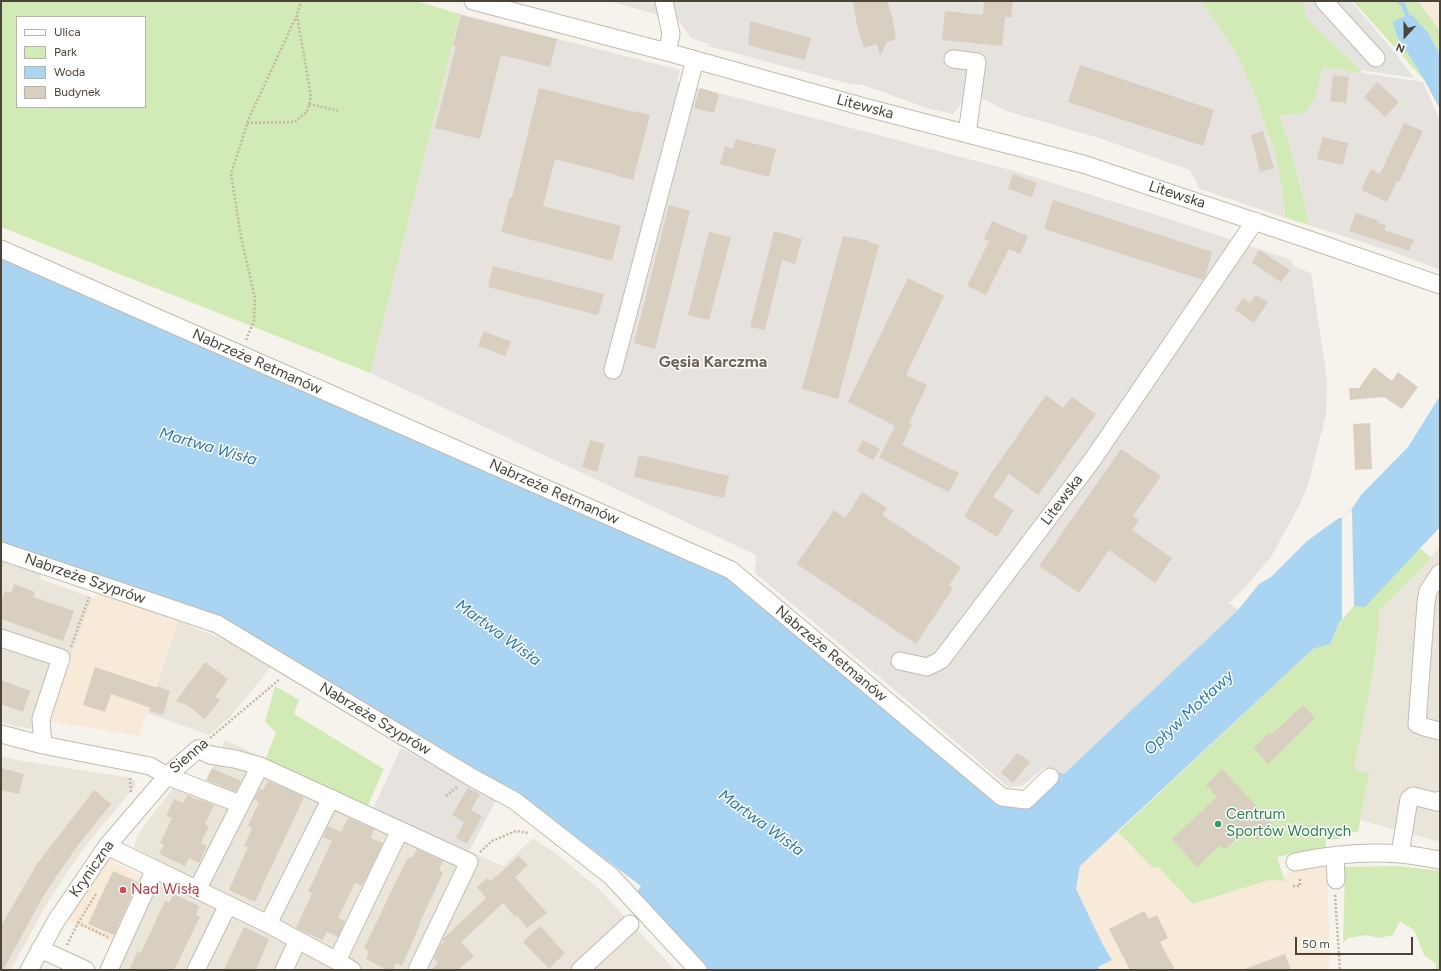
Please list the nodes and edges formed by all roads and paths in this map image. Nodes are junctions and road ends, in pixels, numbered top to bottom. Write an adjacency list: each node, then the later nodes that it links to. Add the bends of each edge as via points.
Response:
1 (301, 1): 5 (path)
2 (473, 1): 6 (street, Litewska)
3 (664, 1): 6 (street, via 671,34)
4 (1324, 1): 7 (street)
5 (297, 15): 10 (path, via 311,97); 12 (path)
6 (667, 52): 9 (street, Litewska)
7 (1376, 58)
8 (953, 59): 13 (street, via 977,62)
9 (695, 60): 13 (street, Litewska); 18 (street)
10 (309, 104): 11 (path); 12 (path, via 307,112 294,122)
11 (340, 111)
12 (248, 123): 17 (path, via 231,174 241,237 255,298 254,321)
13 (967, 134): 14 (street, Litewska, via 1083,164)
14 (1255, 221): 16 (street, Litewska); 24 (street, Litewska, via 1093,459 941,660 927,667)
15 (1, 249): 17 (street, Nabrzeże Retmanów)
16 (1440, 285)
17 (240, 354): 33 (street, Nabrzeże Retmanów, via 731,570 1002,797 1026,800)
18 (613, 370)
19 (1, 551): 66 (street, Nabrzeże Szyprów, via 217,624 515,801 611,876)
20 (1440, 573): 26 (street, via 1428,592 1426,603 1417,724)
21 (92, 591): 23 (path, via 68,654)
22 (1, 638): 23 (street)
23 (61, 658): 28 (street, via 41,719)
24 (900, 662)
25 (282, 677): 29 (path, Sienna)
26 (1440, 731)
27 (1, 734): 28 (street, Sienna)
28 (43, 745): 32 (street, Sienna, via 150,766)
29 (198, 749): 30 (street, via 210,755 235,758); 32 (street, Sienna)
30 (260, 766): 35 (street); 37 (street)
31 (130, 776): 34 (path)
32 (167, 776): 37 (street); 40 (street, Kryniczna)
33 (1050, 777)
34 (132, 795)
35 (331, 798): 38 (street); 51 (street)
36 (1440, 800): 41 (street, via 1437,802 1413,796 1409,798)
37 (240, 804): 49 (street)
38 (400, 830): 44 (street); 57 (street)
39 (534, 834): 44 (path, via 516,831 492,841)
40 (107, 846): 45 (street); 55 (street, Kryniczna, via 56,921)
41 (1400, 854): 42 (street); 43 (street)
42 (1335, 856): 46 (street, via 1320,857); 47 (street)
43 (1440, 860)
44 (469, 862): 64 (street)
45 (155, 869): 49 (street); 54 (street)
46 (1295, 869): 48 (path, via 1300,876 1300,886)
47 (1336, 880): 67 (path)
48 (1293, 886)
49 (197, 890): 50 (street)
50 (228, 905): 51 (street); 61 (street)
51 (268, 924): 53 (street)
52 (630, 924): 65 (street)
53 (298, 940): 57 (street); 62 (street)
54 (121, 943): 56 (path, via 78,923); 60 (street)
55 (40, 950): 56 (street); 58 (street, Kryniczna)
56 (60, 958): 59 (street)
57 (337, 961): 63 (street)
58 (29, 970)
59 (86, 970)
60 (108, 970)
61 (196, 970)
62 (284, 970)
63 (352, 970)
64 (417, 970)
65 (580, 970)
66 (698, 970)
67 (1340, 970)

